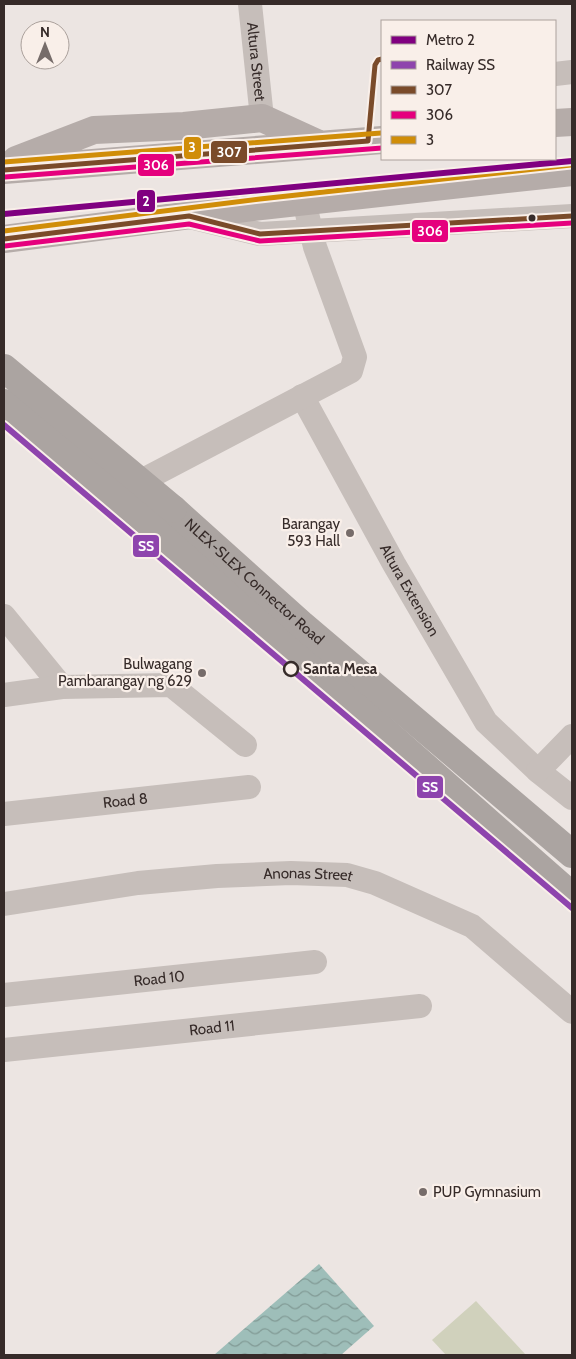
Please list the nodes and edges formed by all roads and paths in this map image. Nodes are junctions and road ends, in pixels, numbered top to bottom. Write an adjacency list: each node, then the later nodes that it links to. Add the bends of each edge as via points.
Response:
1 (250, 4): 4 (street, Altura Street)
2 (572, 72): 3 (street)
3 (556, 74)
4 (262, 118): 8 (main road); 9 (main road, via 94,130)
5 (572, 122): 6 (main road)
6 (556, 123)
7 (381, 140): 8 (main road)
8 (322, 146): 10 (main road)
9 (4, 165)
10 (4, 170)
11 (572, 172): 12 (main road)
12 (304, 201): 13 (main road); 15 (street)
13 (189, 216): 15 (street, via 260,234); 16 (main road)
14 (572, 216): 15 (street)
15 (310, 230): 18 (street, via 355,365 351,371)
16 (4, 239)
17 (4, 368): 30 (highway, NLEX-SLEX Connector Road, bridge, via 173,509 301,624)
18 (302, 396): 20 (street, via 149,477 142,484); 26 (street, Altura Extension, via 486,722)
19 (4, 403): 31 (highway, NLEX-SLEX Connector Road, via 153,527)
20 (142, 493)
21 (4, 616): 22 (street)
22 (62, 687): 23 (street); 25 (street, via 171,685)
23 (4, 696)
24 (572, 736): 26 (street)
25 (245, 745)
26 (538, 771): 28 (street)
27 (249, 787): 29 (street, Road 8)
28 (572, 798)
29 (4, 814)
30 (572, 854)
31 (572, 896)
32 (4, 904): 36 (street, Anonas Street, via 73,892 187,879 291,873 347,875 375,883 472,926)
33 (315, 962): 34 (street, Road 10)
34 (4, 995)
35 (420, 1006): 37 (street, Road 11)
36 (572, 1012)
37 (4, 1050)

